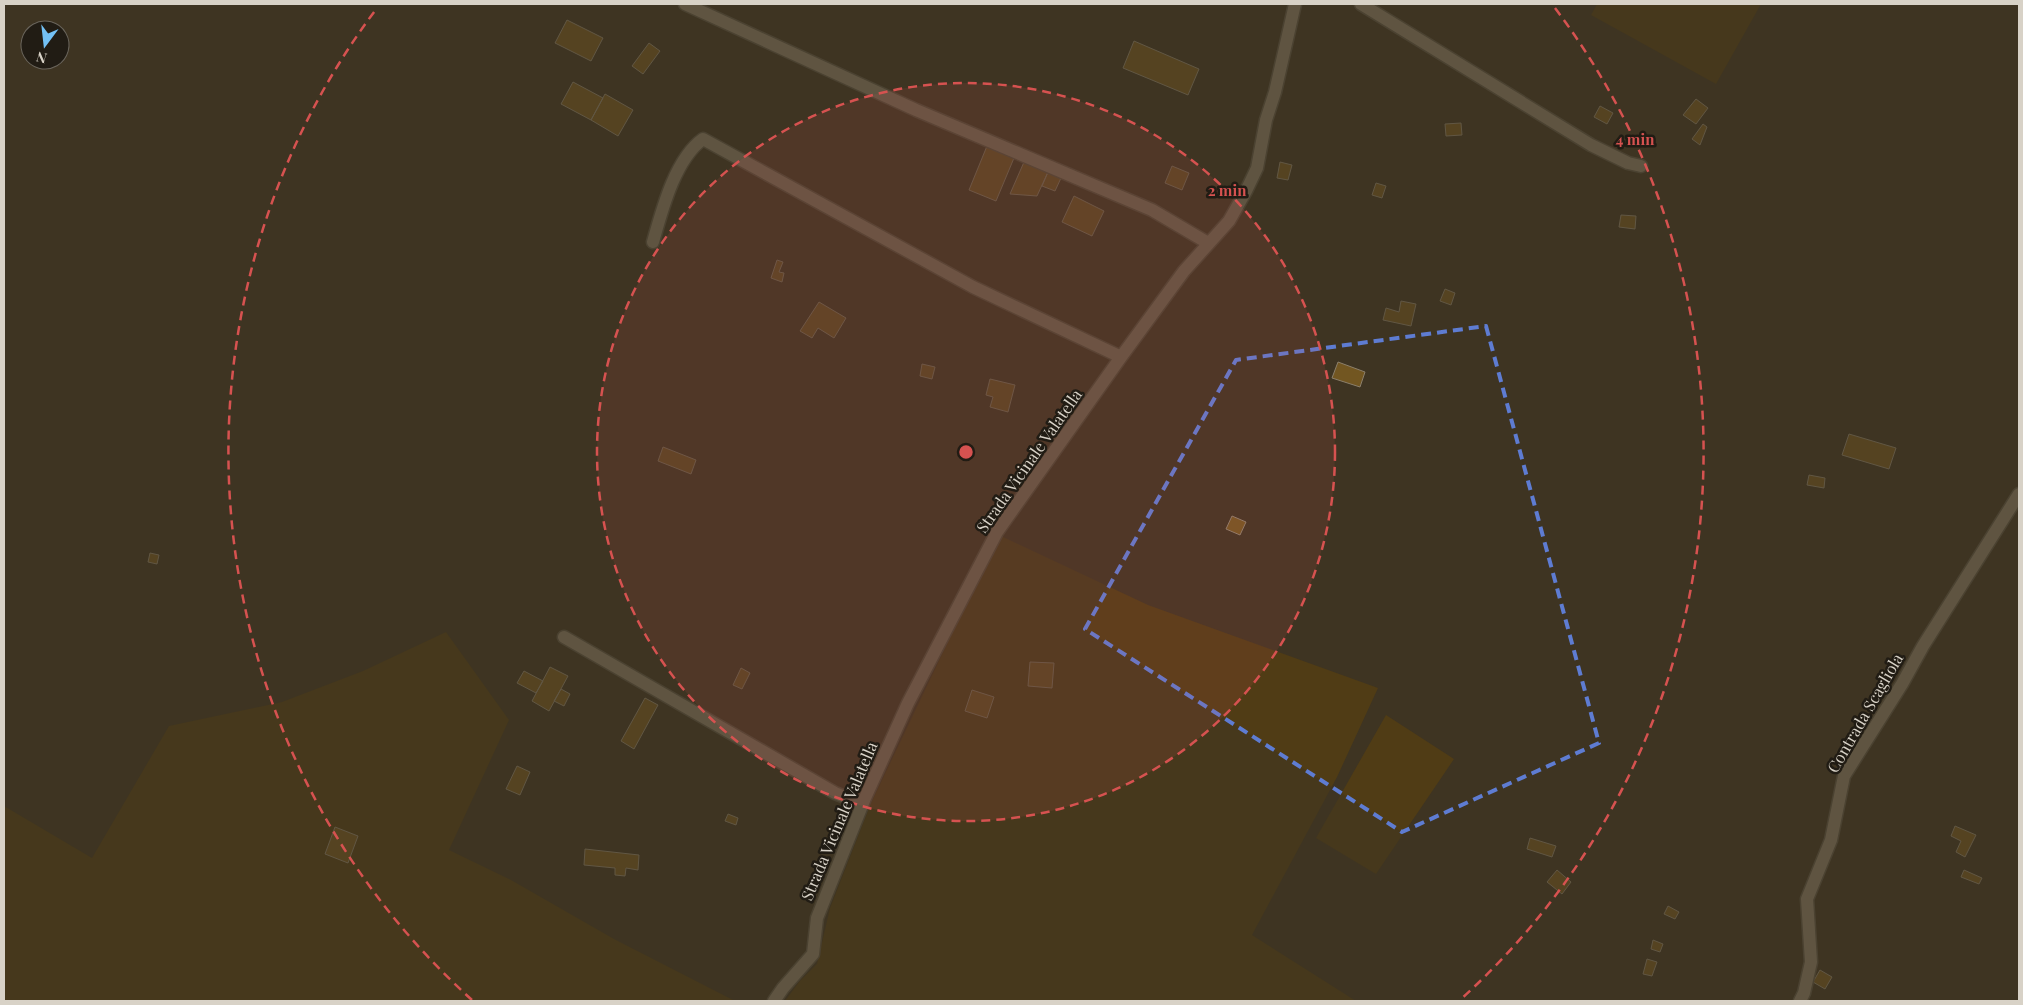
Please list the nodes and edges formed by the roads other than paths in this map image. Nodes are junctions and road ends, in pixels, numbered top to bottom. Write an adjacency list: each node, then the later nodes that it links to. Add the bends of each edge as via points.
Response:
1 (685, 4): 6 (street, via 916,110 1152,210)
2 (1295, 4): 6 (street, Strada Vicinale Valatella, via 1257,168 1229,221)
3 (1361, 4): 4 (street, via 1591,145)
4 (1641, 166)
5 (652, 242): 7 (street, via 671,185 689,154 704,139 973,287)
6 (1208, 243): 7 (street, Strada Vicinale Valatella)
7 (1121, 357): 10 (street, Strada Vicinale Valatella, via 998,532 908,703)
8 (2019, 494): 12 (street, Contrada Scagliola, via 1844,776 1831,840 1807,899 1811,962)
9 (564, 637): 10 (street, via 835,793)
10 (862, 804): 11 (street, Strada Vicinale Valatella, via 817,918 812,954)
11 (774, 1001)
12 (1800, 1001)

